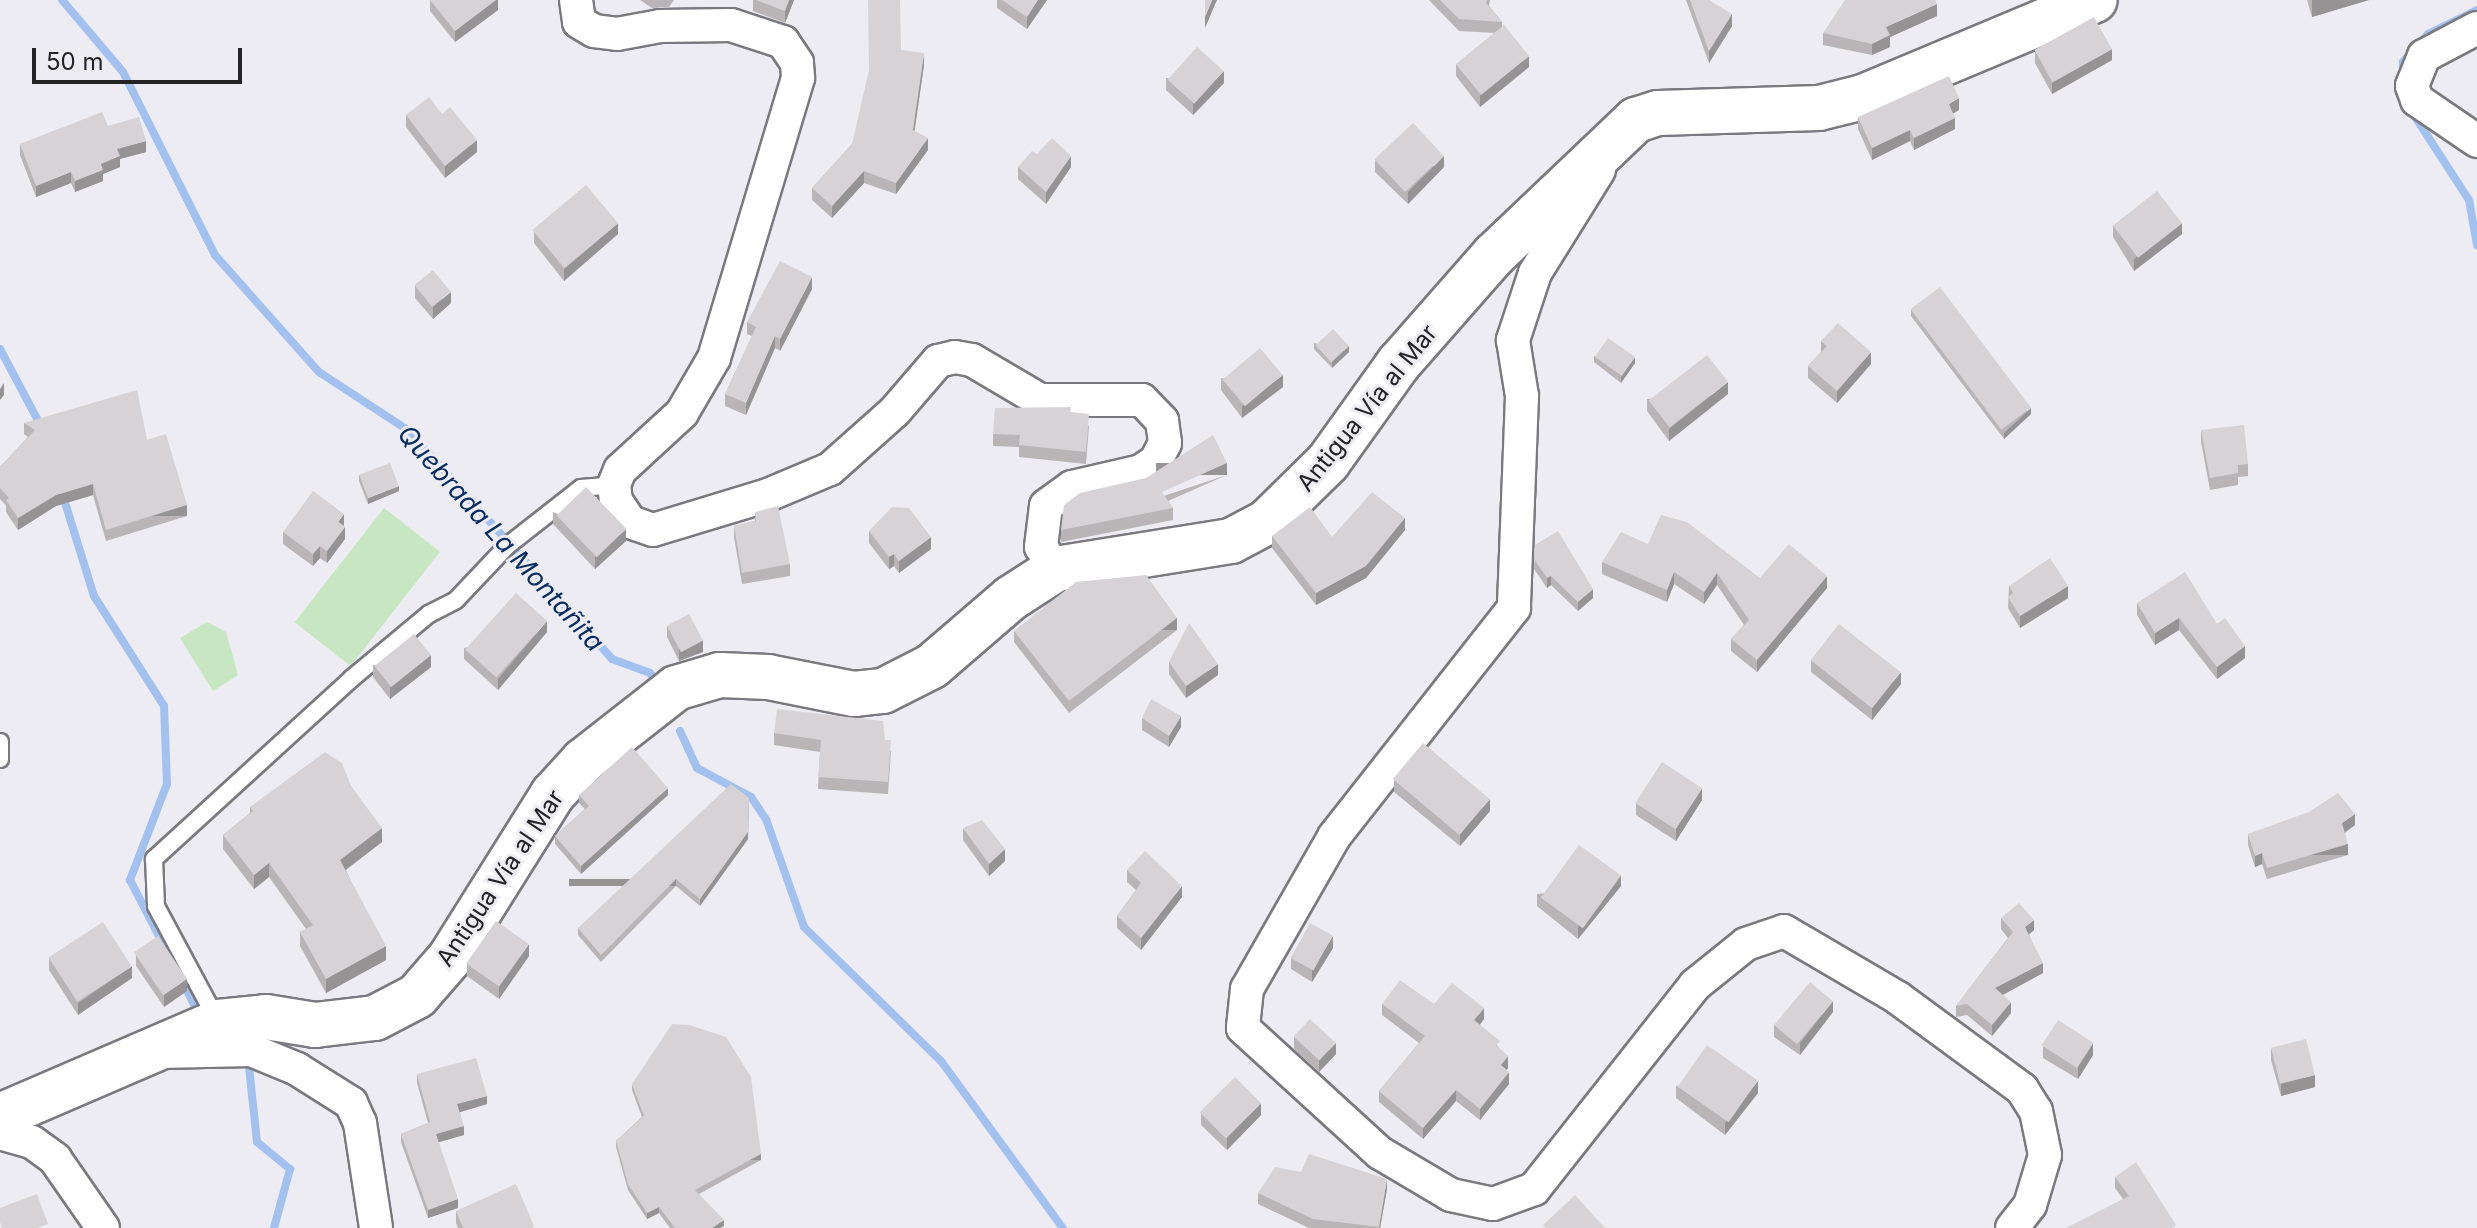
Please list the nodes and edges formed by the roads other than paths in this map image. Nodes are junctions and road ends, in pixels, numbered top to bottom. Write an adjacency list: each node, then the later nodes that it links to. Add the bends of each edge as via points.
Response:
1 (576, 0): 6 (street, via 579,22 594,31 617,34 660,26 731,25 783,42 797,63 798,78 714,358 682,413 620,470)
2 (2095, 0): 4 (main road, Antigua Vía al Mar, via 1863,97 1768,113 1658,113)
3 (2477, 28): 5 (street, via 2424,56 2412,86 2417,100)
4 (1625, 128): 7 (main road, Antigua Vía al Mar, via 1494,255 1399,363 1328,462 1267,522 1231,541); 16 (street, via 1535,273 1519,310 1513,340 1522,396 1514,608 1334,837 1247,989 1243,1028 1380,1153 1451,1195 1493,1204 1534,1189 1695,985 1746,944 1784,931 1898,998 2022,1089 2036,1111 2045,1155 2030,1205)
5 (2477, 141)
6 (614, 485): 7 (street, via 616,501 630,522 653,530 768,495 830,469 895,411 938,361 972,360 1040,400 1142,400 1162,421 1165,443 1156,461 1141,471 1072,487 1046,506 1041,547); 10 (lane, via 581,488 507,546 456,600 429,614 351,679 154,859 156,906)
7 (1056, 569): 10 (main road, Antigua Vía al Mar, via 1011,598 932,666 883,691 854,694 768,677 720,675 676,688 583,761 553,794 450,958 417,996 375,1018 315,1025 266,1017)
8 (0, 742): 9 (lane)
9 (0, 759)
10 (218, 1022): 11 (main road, Antigua Vía al Mar)
11 (155, 1052): 12 (main road, Antigua Vía al Mar); 15 (street, via 251,1050 297,1069 351,1103 360,1123)
12 (0, 1116)
13 (0, 1133): 14 (street, via 32,1142 55,1159)
14 (103, 1228)
15 (376, 1228)
16 (2012, 1228)

